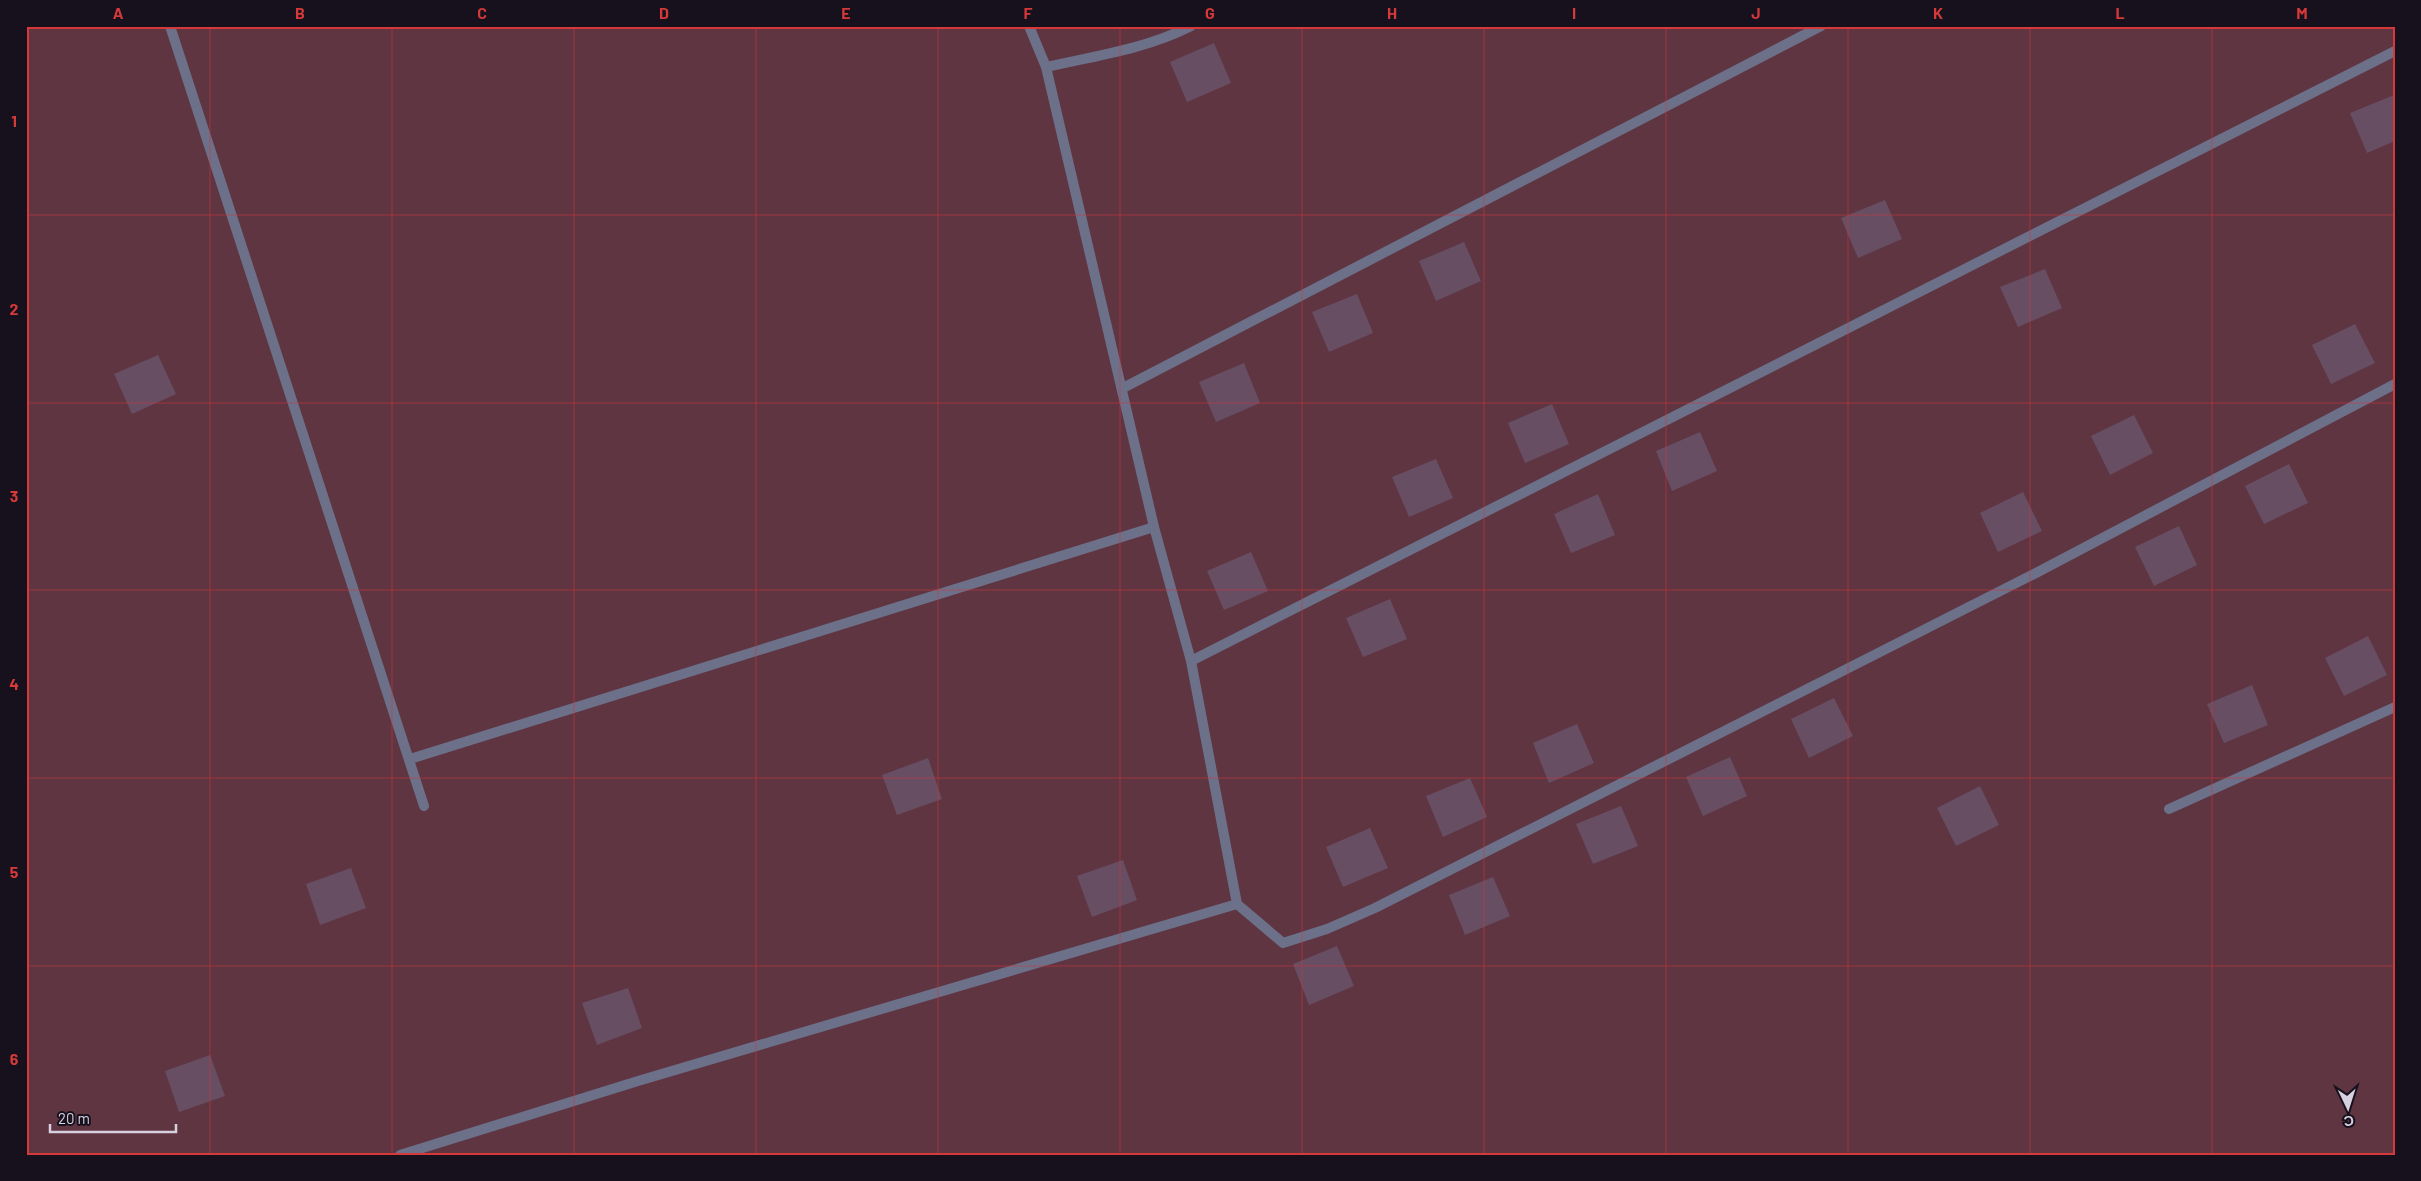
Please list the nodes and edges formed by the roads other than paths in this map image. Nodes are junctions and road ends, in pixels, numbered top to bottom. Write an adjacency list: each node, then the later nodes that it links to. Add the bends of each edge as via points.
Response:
1 (170, 26): 12 (street)
2 (1029, 26): 6 (street)
3 (1191, 26): 6 (street, via 1138,48)
4 (1821, 26): 8 (street)
5 (2395, 51): 10 (street)
6 (1046, 67): 8 (street)
7 (2395, 384): 15 (street, via 2027,577 1375,908 1328,929 1282,943)
8 (1123, 388): 9 (street)
9 (1154, 527): 10 (street); 12 (street)
10 (1191, 661): 15 (street)
11 (2395, 707): 14 (street)
12 (410, 758): 13 (street)
13 (424, 806)
14 (2169, 809)
15 (1236, 904): 16 (street)
16 (400, 1155)

